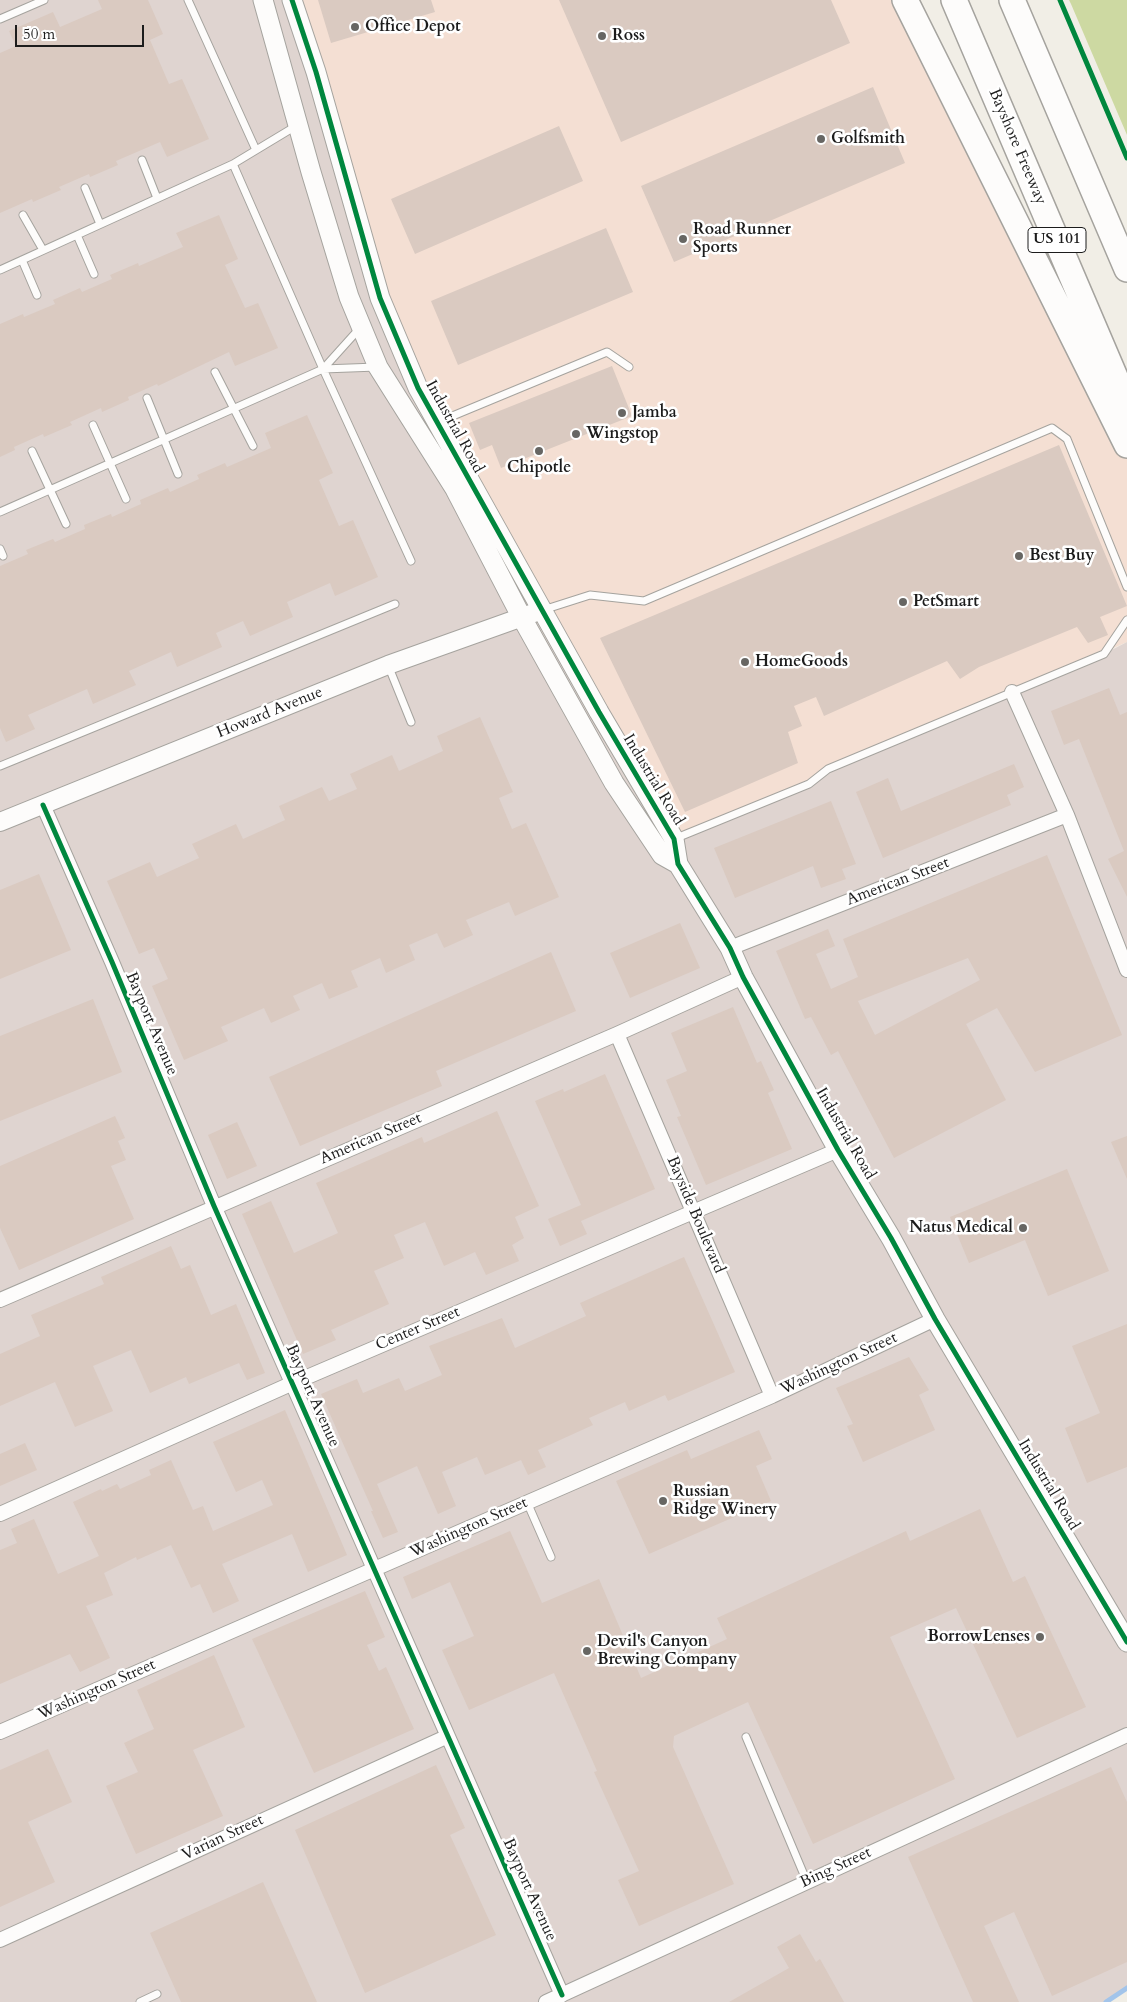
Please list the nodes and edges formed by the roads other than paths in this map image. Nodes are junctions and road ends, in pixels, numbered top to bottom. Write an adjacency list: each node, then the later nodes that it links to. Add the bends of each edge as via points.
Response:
1 (44, 0): 8 (lane)
2 (188, 0): 10 (lane)
3 (264, 0): 9 (main road, Industrial Road)
4 (292, 0): 32 (main road, Industrial Road, via 316,72 380,298 418,388)
5 (905, 0): 35 (highway)
6 (954, 0): 30 (highway, Bayshore Freeway / US 101)
7 (1012, 0): 20 (highway, US 101)
8 (0, 19)
9 (298, 124): 10 (lane); 24 (main road, Industrial Road, via 350,297)
10 (256, 150): 12 (lane)
11 (142, 160): 14 (lane)
12 (233, 164): 14 (lane); 27 (lane)
13 (85, 188): 16 (lane)
14 (158, 198): 16 (lane)
15 (23, 215): 18 (lane)
16 (100, 224): 17 (lane)
17 (77, 235): 18 (lane); 22 (lane)
18 (43, 250): 19 (lane)
19 (22, 260): 21 (lane); 23 (lane)
20 (1127, 269)
21 (0, 270)
22 (94, 274)
23 (37, 295)
24 (362, 326): 25 (main road, Industrial Road); 27 (lane)
25 (378, 367): 27 (lane); 50 (main road, Industrial Road, via 455,489)
26 (629, 367): 32 (lane, via 607,352)
27 (323, 369): 31 (lane); 46 (lane)
28 (215, 372): 31 (lane)
29 (147, 398): 34 (lane)
30 (1127, 405)
31 (234, 408): 34 (lane); 36 (lane)
32 (438, 422): 49 (main road, Industrial Road)
33 (92, 425): 38 (lane)
34 (164, 439): 38 (lane); 39 (lane)
35 (1127, 445)
36 (252, 446)
37 (32, 451): 40 (lane)
38 (110, 463): 40 (lane); 41 (lane)
39 (178, 474)
40 (50, 489): 42 (lane); 43 (lane)
41 (126, 498)
42 (0, 512)
43 (66, 524)
44 (0, 549): 45 (lane)
45 (4, 556)
46 (411, 561)
47 (1127, 587): 49 (lane, via 1067,439 1052,428 644,601 590,595)
48 (395, 604): 55 (lane)
49 (542, 610): 50 (street, Howard Avenue); 59 (main road, Industrial Road)
50 (522, 618): 52 (street, Howard Avenue); 60 (main road, Industrial Road, via 614,784 662,855)
51 (1127, 620): 53 (lane, via 1104,654)
52 (388, 665): 54 (lane); 56 (street, Howard Avenue)
53 (1012, 692): 57 (street); 59 (lane, via 828,769 809,784)
54 (411, 722)
55 (0, 766)
56 (43, 805): 58 (street, Howard Avenue); 66 (street, Bayport Avenue)
57 (1067, 815): 61 (street, American Street); 62 (street)
58 (0, 822)
59 (674, 839): 60 (main road, Industrial Road)
60 (678, 864): 61 (main road, Industrial Road)
61 (730, 948): 63 (main road, Industrial Road)
62 (1127, 970)
63 (743, 977): 64 (street, American Street); 65 (main road, Industrial Road)
64 (617, 1034): 66 (street, American Street); 67 (street, Bayside Boulevard)
65 (838, 1150): 67 (street, Center Street); 69 (main road, Industrial Road)
66 (214, 1206): 68 (street, American Street); 70 (street, Bayport Avenue)
67 (694, 1211): 70 (street, Center Street); 71 (street, Bayside Boulevard)
68 (0, 1300)
69 (935, 1319): 71 (street, Washington Street); 76 (main road, Industrial Road)
70 (293, 1382): 73 (street, Center Street); 75 (street, Bayport Avenue)
71 (772, 1396): 72 (street, Washington Street)
72 (526, 1502): 74 (lane); 75 (street, Washington Street)
73 (0, 1514)
74 (551, 1556)
75 (373, 1570): 77 (street, Washington Street); 79 (street, Bayport Avenue)
76 (1127, 1642)
77 (0, 1732)
78 (1127, 1734): 81 (street, Bing Street)
79 (446, 1737): 82 (street, Varian Street); 84 (street, Bayport Avenue)
80 (746, 1737): 81 (lane)
81 (807, 1882): 84 (street, Bing Street)
82 (0, 1940)
83 (157, 1994): 85 (lane)
84 (562, 1995): 86 (street, Bing Street)
85 (140, 2002)
86 (546, 2002)

